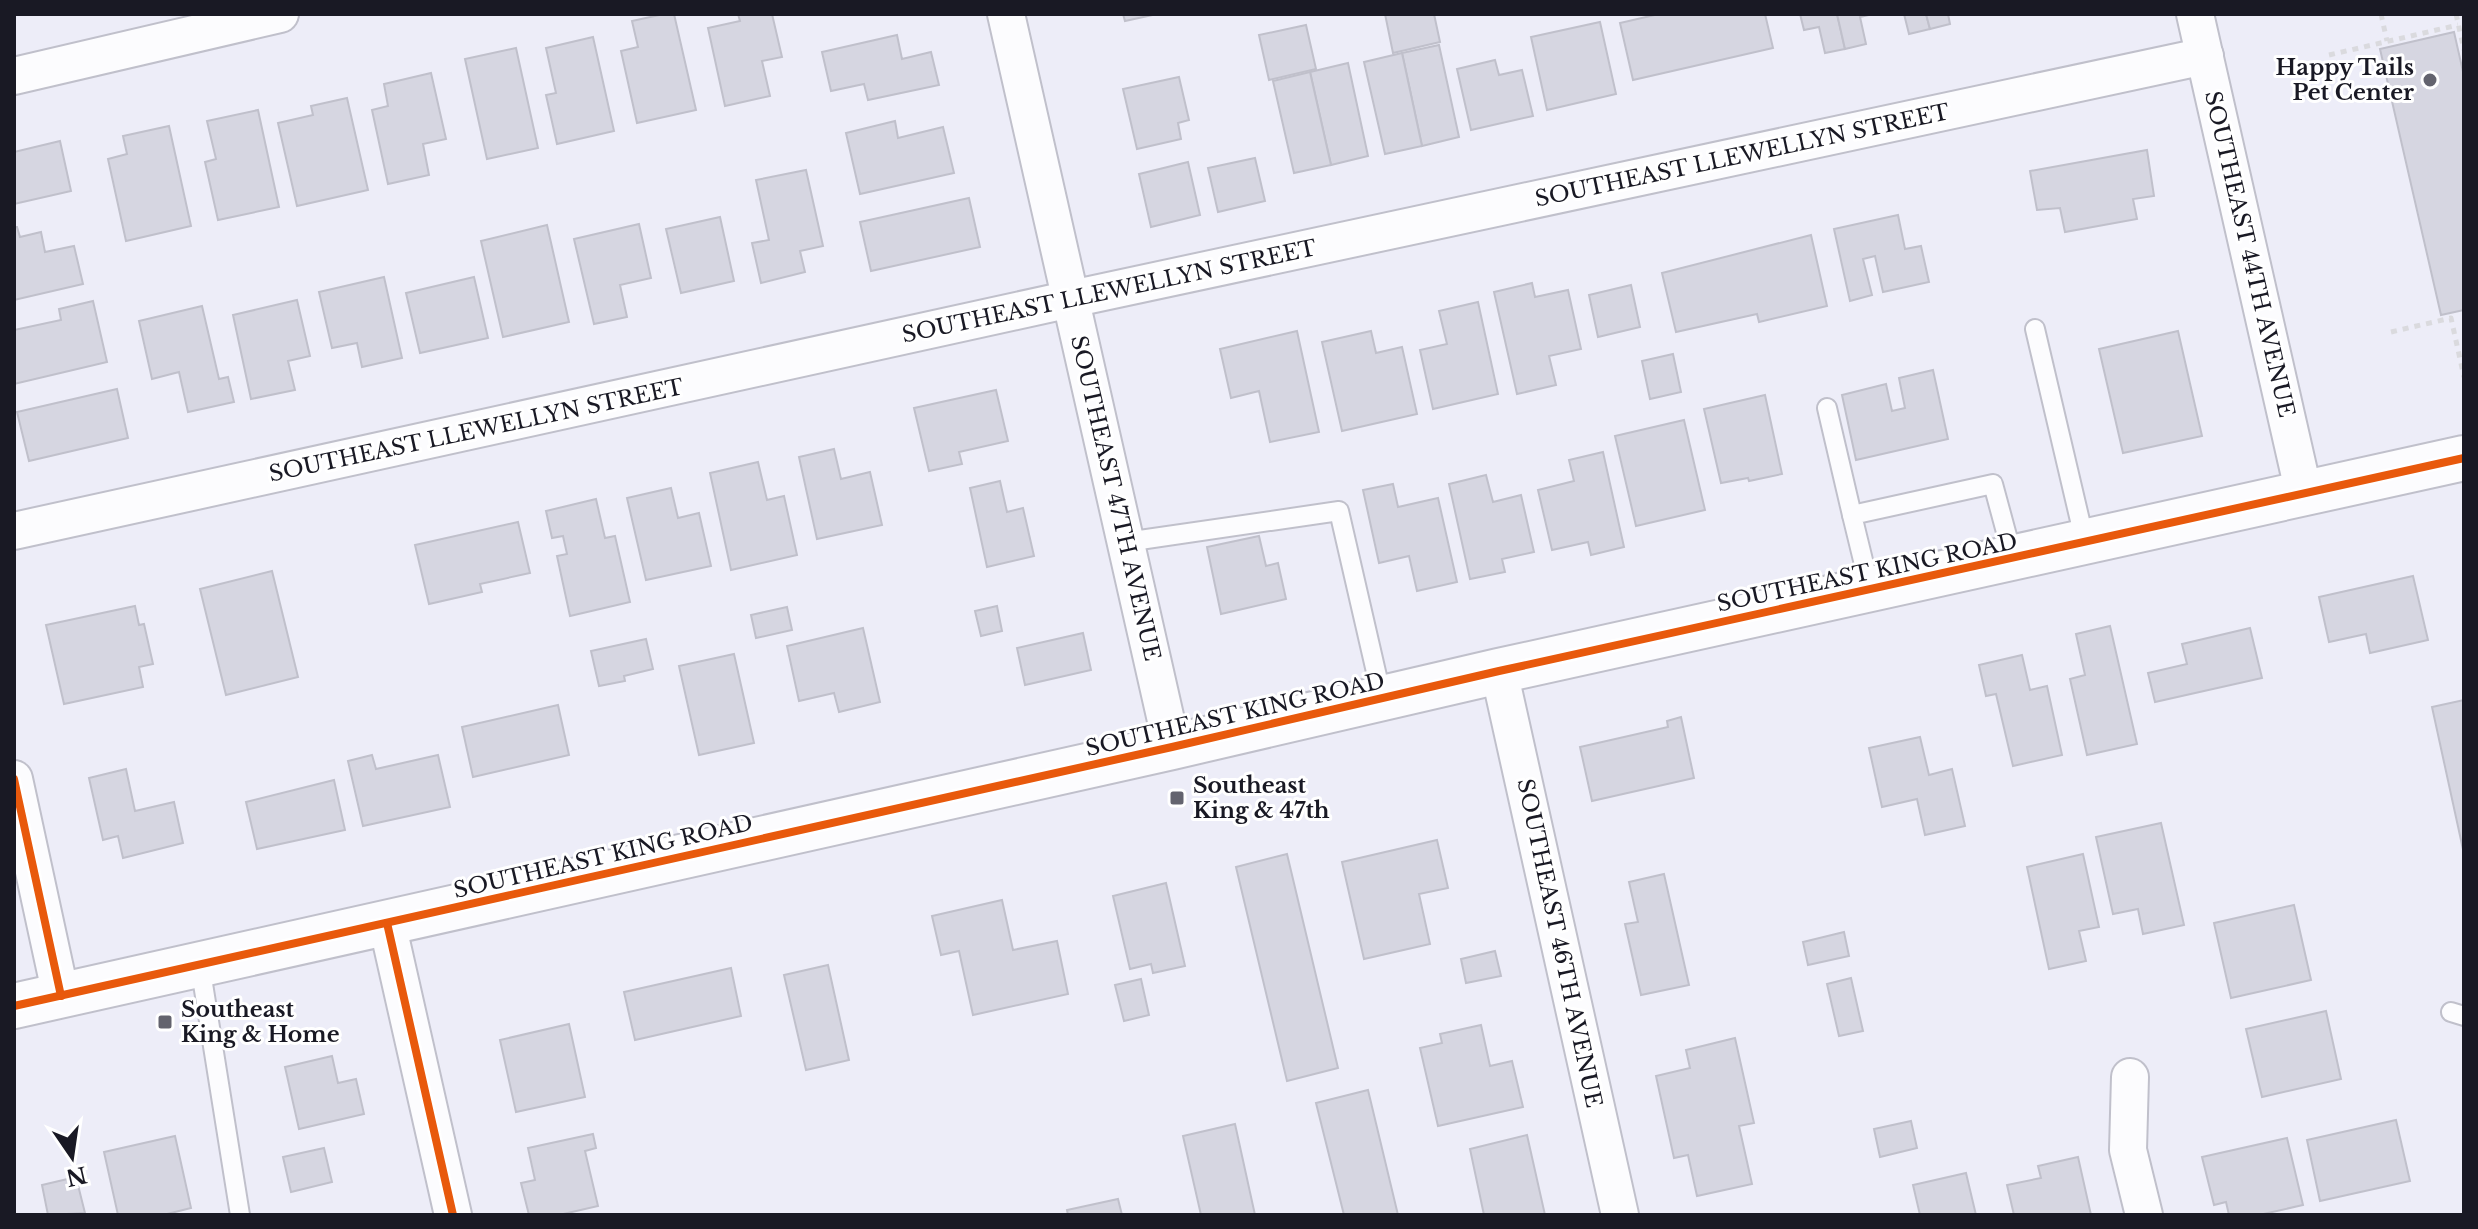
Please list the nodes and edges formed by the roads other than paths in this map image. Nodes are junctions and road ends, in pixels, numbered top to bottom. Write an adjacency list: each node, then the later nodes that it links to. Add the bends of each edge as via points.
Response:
1 (280, 14): 5 (street)
2 (1006, 14): 6 (street, SOUTHEAST 47TH AVENUE)
3 (2195, 14): 4 (street, SOUTHEAST 44TH AVENUE)
4 (2205, 56): 6 (street, SOUTHEAST LLEWELLYN STREET); 10 (street, SOUTHEAST 44TH AVENUE)
5 (14, 76)
6 (1071, 299): 12 (street, SOUTHEAST LLEWELLYN STREET); 13 (street, SOUTHEAST 47TH AVENUE)
7 (2035, 329): 14 (lane)
8 (1827, 408): 11 (lane)
9 (2464, 458): 10 (main road, SOUTHEAST KING ROAD)
10 (2304, 494): 14 (main road, SOUTHEAST KING ROAD)
11 (1852, 515): 15 (lane, via 1993,484); 16 (lane)
12 (14, 531)
13 (1126, 542): 18 (lane, via 1339,511); 19 (street, SOUTHEAST 47TH AVENUE)
14 (2085, 542): 15 (main road, SOUTHEAST KING ROAD)
15 (2013, 558): 16 (main road, SOUTHEAST KING ROAD)
16 (1870, 589): 17 (main road, SOUTHEAST KING ROAD)
17 (1499, 671): 18 (main road, SOUTHEAST KING ROAD); 28 (street, SOUTHEAST 46TH AVENUE)
18 (1382, 698): 19 (main road, SOUTHEAST KING ROAD)
19 (1172, 747): 21 (main road, SOUTHEAST KING ROAD)
20 (14, 779): 23 (street)
21 (387, 923): 22 (main road, SOUTHEAST KING ROAD); 27 (street)
22 (200, 965): 23 (main road, SOUTHEAST KING ROAD); 26 (lane)
23 (61, 996): 24 (main road, SOUTHEAST KING ROAD)
24 (14, 1006)
25 (2130, 1077): 29 (street, via 2128,1150)
26 (240, 1215)
27 (453, 1215)
28 (1620, 1215)
29 (2144, 1215)

